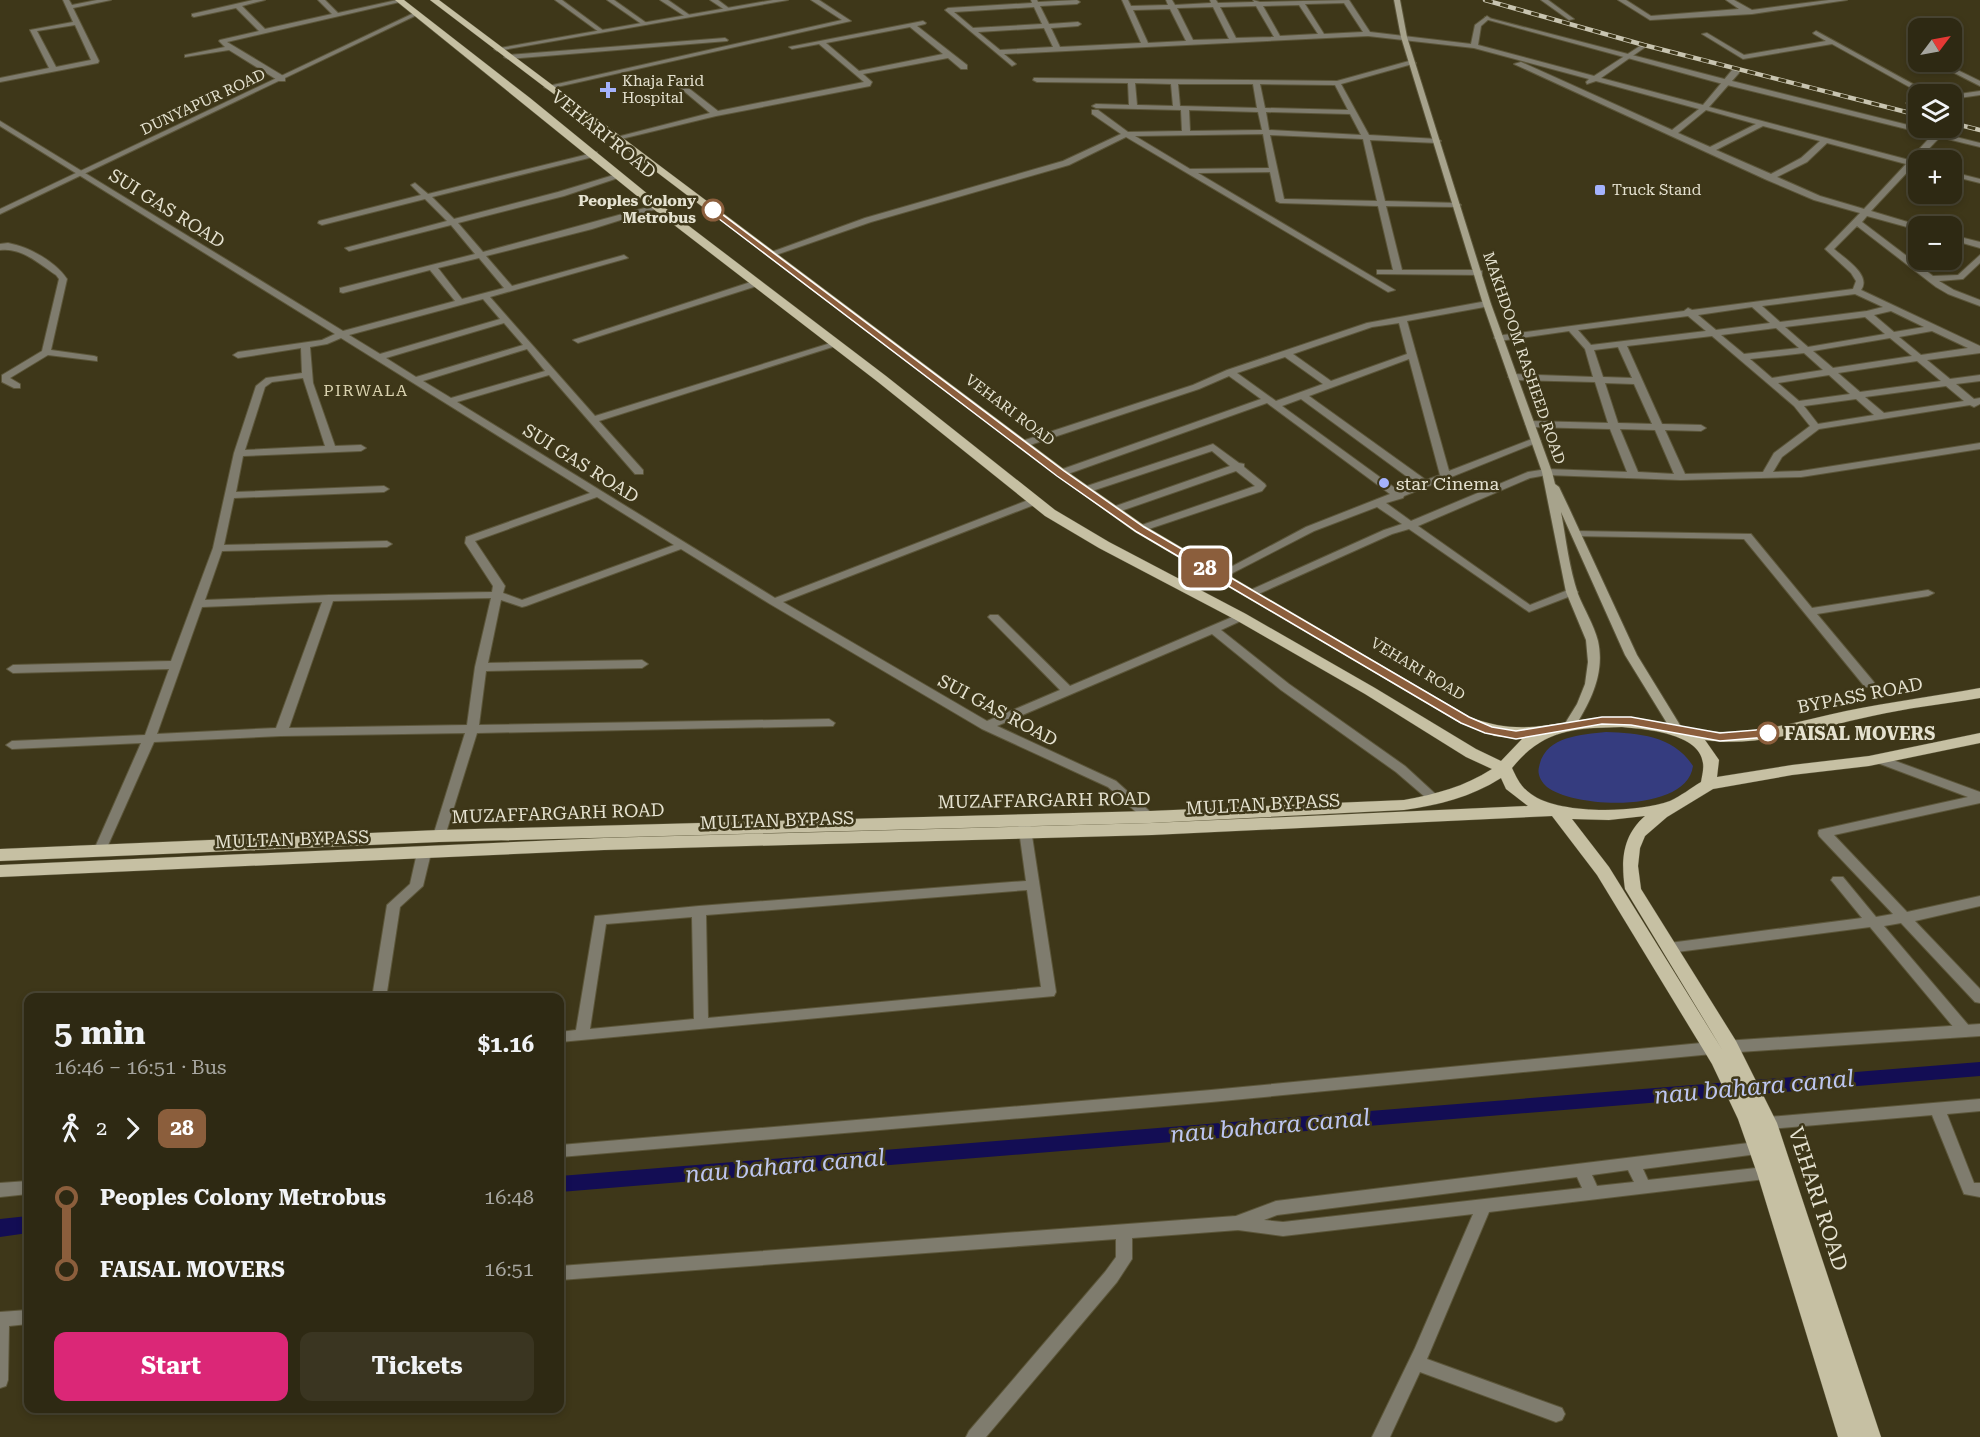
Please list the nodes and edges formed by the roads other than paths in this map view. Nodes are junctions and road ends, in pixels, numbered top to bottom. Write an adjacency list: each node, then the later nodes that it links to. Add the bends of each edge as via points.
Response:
1 (108, 0): 24 (street)
2 (262, 0): 26 (street)
3 (321, 0): 32 (street)
4 (558, 0): 43 (street)
5 (610, 0): 38 (street)
6 (663, 0): 33 (street)
7 (713, 0): 28 (street)
8 (785, 0): 28 (street)
9 (813, 0): 35 (street)
10 (1125, 0): 27 (street)
11 (1397, 0): 51 (main road, MAKHDOOM RASHEED ROAD)
12 (1544, 0): 34 (street)
13 (1621, 0): 29 (street, via 1650,18)
14 (1729, 0): 29 (street)
15 (1844, 0): 29 (street)
16 (400, 1): 30 (main road, VEHARI ROAD); 32 (street)
17 (438, 1): 62 (main road, VEHARI ROAD)
18 (1300, 1): 19 (street); 23 (street); 49 (street)
19 (1346, 1): 47 (street)
20 (1035, 2): 21 (street); 41 (street); 42 (street, via 948,10)
21 (1077, 2)
22 (1214, 2): 23 (street); 25 (street); 53 (street)
23 (1257, 2): 52 (street)
24 (68, 3): 36 (street)
25 (1171, 3): 27 (street); 54 (street)
26 (237, 5): 31 (street); 44 (street)
27 (1128, 8): 57 (street)
28 (727, 9): 33 (street)
29 (1746, 11)
30 (416, 14): 76 (street, DUNYAPUR ROAD); 114 (main road, VEHARI ROAD)
31 (194, 15)
32 (337, 15): 44 (street)
33 (688, 16): 38 (street)
34 (1571, 19)
35 (848, 21): 46 (street); 50 (street)
36 (77, 23): 72 (street, via 94,61); 72 (street, via 33,30)
37 (922, 23): 40 (street)
38 (645, 24): 43 (street)
39 (1078, 24): 41 (street)
40 (911, 25): 46 (street); 65 (street)
41 (1047, 26): 42 (street); 63 (street)
42 (971, 30): 64 (street)
43 (601, 31): 62 (street)
44 (264, 32): 61 (street, via 222,41)
45 (1816, 33): 55 (street)
46 (867, 34): 56 (street)
47 (1368, 34): 49 (street); 51 (street)
48 (1705, 34): 55 (street, via 1743,57)
49 (1322, 36): 52 (street)
50 (767, 37): 67 (street); 88 (street)
51 (1404, 37): 59 (street); 69 (main road, MAKHDOOM RASHEED ROAD)
52 (1278, 38): 53 (street)
53 (1233, 40): 54 (street)
54 (1190, 41): 57 (street)
55 (1834, 42): 85 (street)
56 (822, 43): 58 (street); 74 (street)
57 (1145, 44): 63 (street)
58 (792, 47)
59 (1478, 47): 68 (street, via 1478,26 1487,18); 77 (street); 89 (street)
60 (1642, 47): 68 (street)
61 (230, 48): 66 (street); 76 (street)
62 (497, 49): 67 (main road, VEHARI ROAD)
63 (1058, 50): 64 (street)
64 (1000, 52): 70 (street)
65 (950, 55): 71 (street); 74 (street)
66 (187, 56)
67 (508, 57): 88 (main road, VEHARI ROAD)
68 (1629, 57): 77 (street); 83 (street)
69 (1412, 63): 84 (street); 109 (main road, MAKHDOOM RASHEED ROAD)
70 (1012, 64)
71 (964, 67)
72 (54, 70): 78 (street)
73 (1736, 71): 83 (street)
74 (857, 72): 97 (street, via 867,84)
75 (1957, 72): 86 (street)
76 (282, 79): 119 (street, DUNYAPUR ROAD)
77 (1594, 79): 89 (street); 94 (street)
78 (0, 80)
79 (1038, 80): 80 (street)
80 (1131, 80): 81 (street); 92 (street)
81 (1174, 81): 82 (street); 93 (street)
82 (1256, 82): 84 (street); 95 (street)
83 (1726, 82): 94 (street); 100 (street)
84 (1337, 83): 96 (street)
85 (1909, 84)
86 (1980, 84)
87 (682, 85): 97 (street)
88 (548, 87): 106 (main road, VEHARI ROAD)
89 (1576, 91): 103 (street)
90 (1980, 93): 91 (street)
91 (1962, 96)
92 (1133, 106): 93 (street); 104 (street, via 1095,109)
93 (1181, 108): 95 (street); 102 (street)
94 (1704, 108): 99 (street); 103 (street)
95 (1262, 111): 96 (street); 101 (street)
96 (1353, 112): 105 (street)
97 (716, 114): 106 (street)
98 (0, 123): 119 (street, SUI GAS ROAD)
99 (1761, 124): 110 (street); 112 (street)
100 (1908, 127)
101 (1266, 132): 102 (street); 105 (street); 116 (street)
102 (1186, 133): 104 (street)
103 (1673, 133): 112 (street)
104 (1126, 134): 118 (street); 139 (street, via 1066,163 868,220)
105 (1366, 137): 109 (street); 126 (street)
106 (617, 138): 139 (main road, VEHARI ROAD)
107 (1935, 138): 113 (street)
108 (1953, 138): 111 (street)
109 (1437, 141): 127 (main road, MAKHDOOM RASHEED ROAD)
110 (1825, 141): 115 (street); 122 (street, via 1804,160)
111 (1980, 145)
112 (1710, 150): 122 (street)
113 (1925, 150)
114 (594, 154): 120 (main road, VEHARI ROAD); 125 (street)
115 (1908, 162)
116 (1274, 170): 118 (street); 126 (street, via 1280,201)
117 (1908, 170): 130 (street)
118 (1189, 171): 151 (street)
119 (81, 174): 129 (street, DUNYAPUR ROAD); 166 (street, SUI GAS ROAD)
120 (620, 176): 128 (main road, VEHARI ROAD); 131 (street)
121 (1962, 176): 123 (street)
122 (1770, 178): 130 (street)
123 (1980, 181)
124 (415, 185): 125 (street)
125 (427, 197): 131 (street); 133 (street)
126 (1380, 202): 127 (street); 145 (street)
127 (1457, 205): 146 (main road, MAKHDOOM RASHEED ROAD)
128 (656, 206): 140 (street); 148 (main road, VEHARI ROAD)
129 (0, 212)
130 (1863, 213): 132 (street); 134 (street)
131 (453, 222): 138 (street); 140 (street)
132 (1857, 222): 147 (street); 152 (street, via 1829,249 1858,276 1860,286)
133 (322, 223)
134 (1908, 225)
135 (1962, 240): 136 (street)
136 (1980, 245)
137 (0, 247): 178 (street, via 20,247 63,279)
138 (349, 248)
139 (770, 254): 214 (main road, VEHARI ROAD)
140 (482, 255): 143 (street); 149 (street)
141 (624, 258): 149 (street)
142 (1980, 258): 147 (street, via 1960,277)
143 (432, 267): 150 (street); 154 (street)
144 (1380, 272): 145 (street)
145 (1398, 272): 146 (street)
146 (1479, 273): 156 (main road, MAKHDOOM RASHEED ROAD)
147 (1931, 279): 155 (street)
148 (757, 283): 170 (street); 173 (main road, VEHARI ROAD)
149 (510, 289): 153 (street)
150 (343, 290)
151 (1391, 290)
152 (1856, 291): 157 (street); 158 (street)
153 (485, 296): 154 (street); 162 (street)
154 (460, 302): 166 (street)
155 (1980, 303)
156 (1487, 304): 161 (street); 169 (main road, MAKHDOOM RASHEED ROAD)
157 (1754, 304): 159 (street); 163 (street)
158 (1892, 308): 160 (street); 165 (street)
159 (1688, 312): 164 (street); 167 (street)
160 (1867, 314): 163 (street); 168 (street)
161 (1402, 318): 179 (street); 181 (street)
162 (506, 320): 174 (street); 182 (street)
163 (1778, 325): 167 (street); 176 (street)
164 (1571, 328): 169 (street); 175 (street)
165 (1933, 328): 168 (street); 177 (street)
166 (342, 334): 172 (street); 182 (street, SUI GAS ROAD)
167 (1713, 334): 171 (street); 183 (street)
168 (1893, 336): 176 (street); 184 (street)
169 (1500, 338): 190 (main road, MAKHDOOM RASHEED ROAD)
170 (578, 340)
171 (1621, 344): 175 (street); 194 (street)
172 (304, 345): 180 (street); 189 (street)
173 (837, 345): 207 (street); 233 (main road, VEHARI ROAD)
174 (528, 346): 186 (street); 192 (street)
175 (1589, 348): 193 (street)
176 (1806, 350): 183 (street); 188 (street)
177 (1979, 350): 184 (street)
178 (46, 352): 185 (street); 198 (street, via 4,378)
179 (1286, 353): 187 (street); 197 (street)
180 (238, 355)
181 (1412, 355): 197 (street); 225 (street)
182 (379, 357): 192 (street, SUI GAS ROAD)
183 (1743, 357): 195 (street)
184 (1920, 358): 188 (street); 196 (street)
185 (94, 359)
186 (550, 372): 201 (street); 207 (street)
187 (1230, 372): 203 (street); 214 (street)
188 (1831, 372): 195 (street); 200 (street)
189 (308, 375): 217 (street); 218 (street, via 263,382)
190 (1513, 377): 193 (street); 208 (main road, MAKHDOOM RASHEED ROAD)
191 (1980, 378): 196 (street)
192 (415, 380): 201 (street, SUI GAS ROAD)
193 (1599, 381): 194 (street); 210 (street)
194 (1639, 381): 209 (street)
195 (1769, 381): 204 (street)
196 (1948, 383): 200 (street); 202 (street)
197 (1330, 385): 199 (street)
198 (17, 386)
199 (1302, 395): 203 (street); 227 (street)
200 (1859, 397): 204 (street); 206 (street)
201 (450, 401): 230 (street, SUI GAS ROAD)
202 (1976, 401): 205 (street); 206 (street)
203 (1271, 402): 222 (street); 232 (street)
204 (1797, 404): 211 (street)
205 (1980, 409)
206 (1880, 416): 211 (street)
207 (592, 420): 220 (street)
208 (1530, 424): 210 (street); 213 (main road, MAKHDOOM RASHEED ROAD)
209 (1658, 426): 210 (street); 212 (street); 226 (street)
210 (1614, 427): 224 (street)
211 (1816, 427): 223 (street, via 1778,454)
212 (1701, 428)
213 (1536, 441): 221 (main road, MAKHDOOM RASHEED ROAD); 225 (street)
214 (1023, 444): 222 (main road, VEHARI ROAD)
215 (1980, 446): 223 (street, via 1801,474)
216 (361, 448): 217 (street)
217 (331, 449): 218 (street)
218 (240, 453): 231 (street)
219 (1240, 466): 229 (street, via 1217,448 1208,447); 235 (street); 237 (street, via 1259,482 1258,489)
220 (639, 472)
221 (1547, 472): 224 (street); 236 (street, via 1528,475); 238 (main road); 243 (main road, MAKHDOOM RASHEED ROAD)
222 (1060, 474): 229 (main road, VEHARI ROAD)
223 (1766, 475): 226 (street)
224 (1634, 476): 226 (street)
225 (1445, 477): 227 (street)
226 (1681, 477)
227 (1426, 484): 232 (street)
228 (384, 489): 231 (street)
229 (1085, 490): 235 (main road, VEHARI ROAD)
230 (599, 493): 240 (street, SUI GAS ROAD); 246 (street, via 470,539 500,586)
231 (230, 495): 241 (street)
232 (1399, 496): 234 (street)
233 (1035, 501): 248 (street); 252 (main road, VEHARI ROAD, via 1104,545)
234 (1377, 502): 236 (street); 242 (street, via 1310,529)
235 (1114, 510): 237 (main road, VEHARI ROAD)
236 (1411, 525): 243 (street, via 1529,609); 245 (street)
237 (1140, 529): 242 (main road, VEHARI ROAD)
238 (1577, 534): 250 (street, via 1747,536); 265 (main road, via 1599,591 1632,657)
239 (387, 544): 241 (street)
240 (683, 545): 246 (street, via 532,602 522,604); 248 (street, SUI GAS ROAD)
241 (218, 548): 249 (street)
242 (1219, 576): 245 (main road, VEHARI ROAD)
243 (1572, 592): 262 (main road, MAKHDOOM RASHEED ROAD, via 1592,640 1594,662 1591,684)
244 (1928, 593): 250 (street)
245 (1250, 594): 267 (main road, VEHARI ROAD, via 1465,720 1489,731 1516,735)
246 (498, 595): 247 (street); 256 (street)
247 (329, 598): 249 (street); 266 (street)
248 (774, 602): 263 (street, SUI GAS ROAD)
249 (197, 604): 255 (street)
250 (1808, 612): 258 (street)
251 (994, 617): 259 (street)
252 (1241, 617): 253 (street); 272 (main road, VEHARI ROAD, via 1471,753)
253 (1213, 629): 259 (street); 275 (street, via 1411,776)
254 (642, 664): 256 (street)
255 (175, 665): 257 (street); 268 (street)
256 (481, 667): 264 (street)
257 (13, 669)
258 (1869, 684)
259 (1068, 691): 263 (street)
260 (1980, 693): 265 (main road, BYPASS ROAD, via 1762,734 1720,737)
261 (829, 723): 264 (street)
262 (1570, 725): 265 (main road, BYPASS ROAD, via 1631,721); 267 (main road, BYPASS ROAD)
263 (986, 726): 278 (street, SUI GAS ROAD, via 1112,784)
264 (472, 730): 266 (street); 280 (street)
265 (1677, 730): 273 (main road, via 1710,755 1714,770)
266 (281, 732): 268 (street)
267 (1544, 732): 272 (main road, MUZAFFARGARH ROAD)
268 (150, 737): 270 (street); 281 (street)
269 (1980, 738): 271 (main road)
270 (12, 745)
271 (1879, 759): 273 (main road); 274 (street)
272 (1504, 768): 275 (main road, MUZAFFARGARH ROAD, via 1477,786); 277 (main road, via 1512,784 1529,800)
273 (1709, 784): 276 (main road)
274 (1980, 798): 289 (street, via 1824,833)
275 (1436, 800): 278 (main road, MUZAFFARGARH ROAD, via 1404,805)
276 (1670, 806): 277 (main road, via 1613,815); 291 (main road, VEHARI ROAD, via 1638,832 1628,868 1633,889)
277 (1556, 810): 279 (main road, MULTAN BYPASS, via 1164,829); 298 (main road, VEHARI ROAD, via 1603,871)
278 (1150, 817): 279 (main road, MUZAFFARGARH ROAD)
279 (1024, 826): 280 (main road, MUZAFFARGARH ROAD); 282 (main road, MULTAN BYPASS); 286 (street)
280 (439, 836): 281 (main road, MUZAFFARGARH ROAD)
281 (99, 852): 283 (main road, MUZAFFARGARH ROAD)
282 (424, 853): 284 (main road, MULTAN BYPASS); 292 (street, via 416,886 394,905)
283 (0, 855)
284 (0, 871)
285 (1838, 880): 290 (street)
286 (1032, 885): 288 (street); 294 (street, via 1049,992)
287 (1980, 901): 289 (street)
288 (699, 911): 294 (street); 296 (street, via 600,920)
289 (1905, 918): 290 (street); 293 (street)
290 (1872, 923): 291 (street); 295 (street)
291 (1669, 948): 298 (main road, VEHARI ROAD)
292 (380, 993)
293 (1980, 998)
294 (701, 1024): 296 (street)
295 (1973, 1031): 298 (street)
296 (582, 1035): 297 (street)
297 (564, 1037)
298 (1725, 1054): 301 (main road, VEHARI ROAD); 303 (street)
299 (1980, 1105): 300 (street)
300 (1937, 1108): 301 (street); 310 (street, via 1969,1189)
301 (1760, 1120): 302 (main road, VEHARI ROAD)
302 (1767, 1147): 304 (street); 306 (main road, VEHARI ROAD)
303 (564, 1151)
304 (1633, 1164): 305 (street); 307 (street)
305 (1582, 1170): 311 (street); 313 (street, via 1276,1208)
306 (1776, 1172): 307 (street); 323 (main road, VEHARI ROAD); 324 (main road, VEHARI ROAD)
307 (1644, 1187): 311 (street)
308 (24, 1188): 309 (street)
309 (0, 1190)
310 (1980, 1190)
311 (1592, 1193): 312 (street)
312 (1484, 1206): 313 (street, via 1282,1229); 318 (street)
313 (1238, 1223): 314 (street)
314 (1124, 1231): 315 (street); 321 (street, via 1124,1259 1118,1268)
315 (564, 1273)
316 (24, 1317): 317 (street)
317 (1, 1319): 319 (street)
318 (1416, 1363): 320 (street); 322 (street)
319 (1, 1371)
320 (1556, 1414)
321 (975, 1437)
322 (1381, 1437)
323 (1849, 1437)
324 (1870, 1437)

